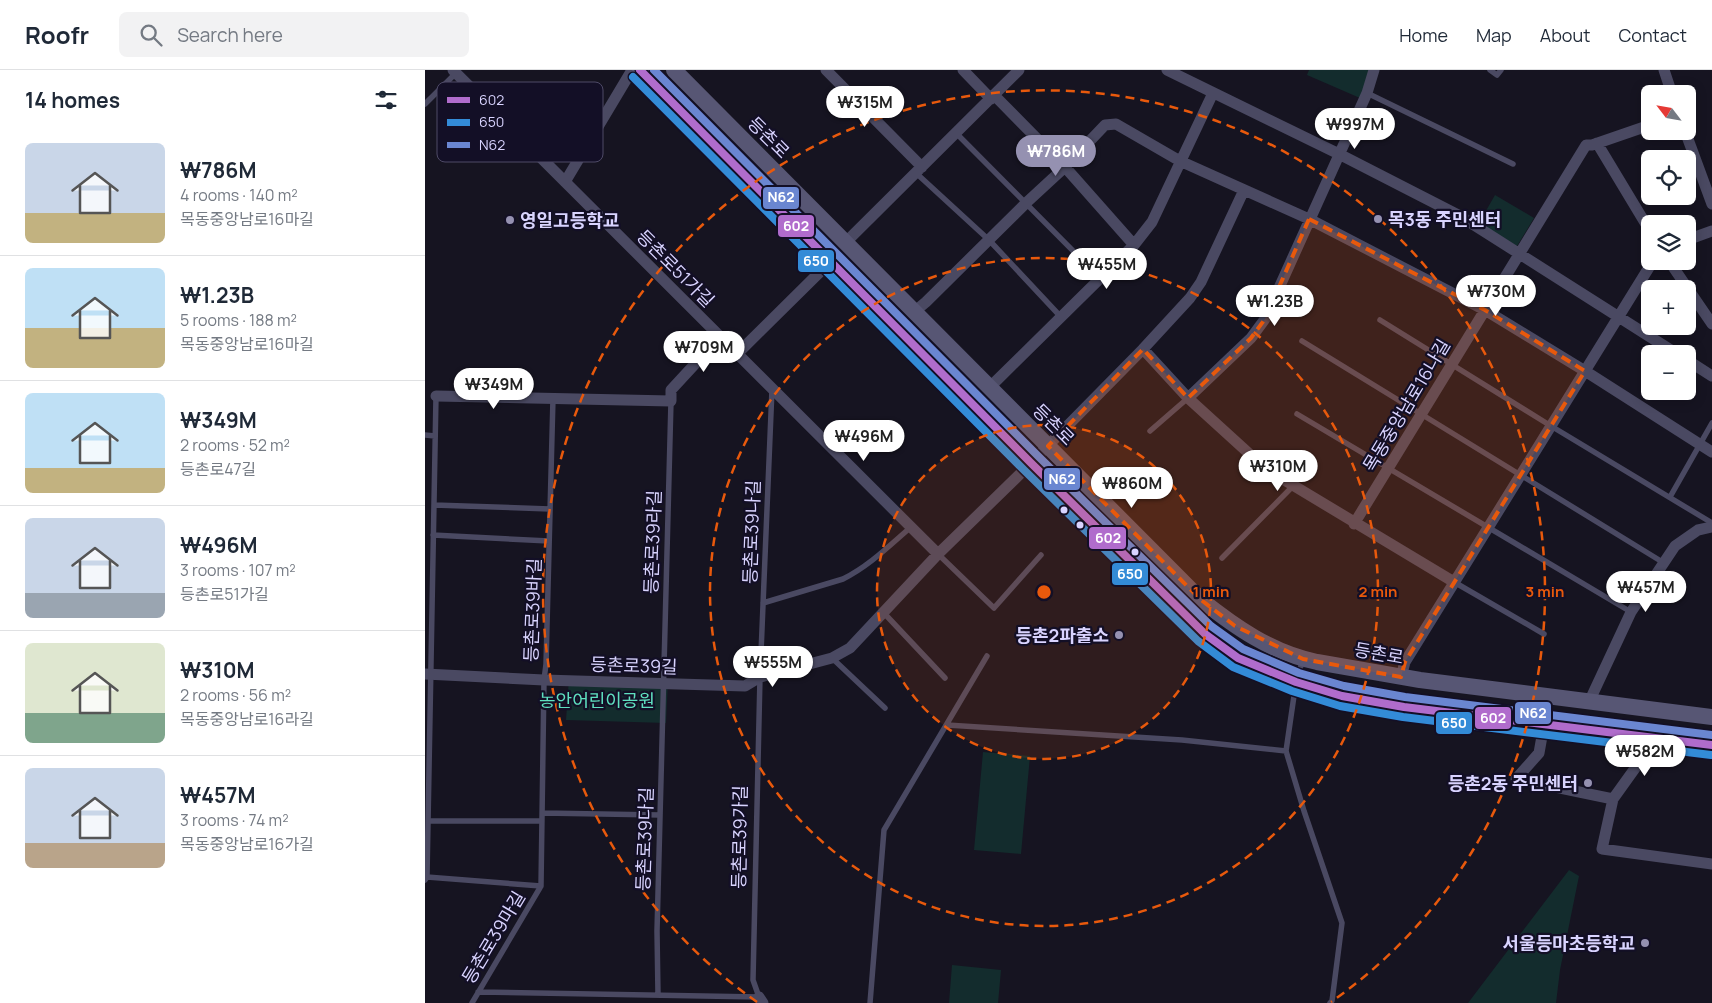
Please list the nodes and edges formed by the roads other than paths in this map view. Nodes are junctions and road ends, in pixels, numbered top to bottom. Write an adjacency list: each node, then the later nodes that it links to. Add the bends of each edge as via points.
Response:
1 (632, 70): 21 (street)
2 (640, 70): 45 (main road)
3 (674, 70): 42 (main road, 등촌로)
4 (826, 70): 32 (street)
5 (963, 70): 19 (street)
6 (1019, 70): 19 (street)
7 (1167, 70): 17 (street)
8 (1374, 70): 18 (street)
9 (1490, 70): 10 (lane, via 1497,75)
10 (1501, 70)
11 (1664, 70): 15 (street)
12 (455, 72): 13 (lane); 14 (street, 등촌로51가길)
13 (446, 82)
14 (465, 82)
15 (1669, 85)
16 (437, 91): 20 (lane)
17 (1213, 93): 26 (street); 27 (street)
18 (1367, 93): 26 (street); 30 (lane)
19 (992, 97): 23 (street); 31 (street)
20 (425, 104)
21 (603, 118)
22 (1641, 128): 25 (street, 목동중앙남로16나길)
23 (956, 133): 32 (street); 35 (lane)
24 (1688, 140): 36 (street)
25 (1597, 143): 37 (street); 44 (street, 목동중앙남로16나길, via 1586,145)
26 (1339, 154): 38 (street); 44 (street, via 1460,216)
27 (1180, 161): 31 (street, via 1111,124 1105,125); 34 (street); 43 (street, via 1152,222)
28 (545, 162): 33 (street, 등촌로51가길)
29 (577, 162): 33 (street)
30 (1513, 164)
31 (1065, 167): 35 (street); 43 (street)
32 (919, 170): 41 (lane); 42 (street)
33 (565, 182): 58 (street, 등촌로51가길)
34 (1245, 190): 38 (street); 57 (street, 등촌로39길, via 1201,282)
35 (1026, 203): 41 (street); 48 (lane)
36 (1712, 204)
37 (1641, 216)
38 (1309, 219): 49 (street); 67 (street, via 1265,319 1251,338)
39 (1712, 231): 40 (street)
40 (1696, 237)
41 (989, 240): 50 (street); 51 (lane)
42 (845, 243): 50 (main road, 등촌로)
43 (1134, 245): 48 (street)
44 (1520, 254): 49 (street, 목동중앙남로16나길); 52 (street)
45 (830, 262): 58 (street); 79 (main road)
46 (1648, 270): 52 (street)
47 (1675, 270): 54 (street)
48 (1100, 278): 51 (street)
49 (1485, 310): 59 (street, 목동중앙남로16나길); 61 (street)
50 (914, 312): 63 (main road, 등촌로)
51 (1061, 317): 63 (street)
52 (1619, 317): 56 (street); 61 (street)
53 (1380, 320): 59 (lane)
54 (1712, 324)
55 (1302, 342): 70 (lane)
56 (1663, 345)
57 (1143, 349): 67 (street); 77 (street, 등촌로39길)
58 (737, 354): 64 (street, 등촌로51가길); 68 (street, via 707,351 671,390)
59 (1452, 364): 70 (street, 목동중앙남로16나길); 72 (lane)
60 (1696, 366): 62 (street)
61 (1585, 371): 72 (street); 76 (street)
62 (1712, 376)
63 (989, 388): 77 (main road, 등촌로)
64 (772, 389): 88 (street, 등촌로51가길); 98 (lane, 등촌로39나길)
65 (436, 396): 66 (street); 75 (lane)
66 (553, 398): 68 (street); 85 (lane, 등촌로39바길)
67 (1189, 398): 73 (lane); 82 (street, via 1266,469)
68 (671, 401): 111 (lane, 등촌로39라길)
69 (1297, 414): 80 (lane)
70 (1421, 415): 80 (street, 목동중앙남로16나길); 81 (lane)
71 (1712, 424): 76 (lane)
72 (1551, 426): 81 (street); 83 (lane)
73 (1150, 431)
74 (425, 435): 75 (lane)
75 (435, 436): 84 (lane)
76 (1700, 445): 78 (street); 83 (lane)
77 (1048, 446): 79 (street, 등촌로39길); 104 (main road, 등촌로, via 1199,600 1235,626 1274,648)
78 (1712, 452)
79 (1031, 463): 93 (street, 등촌로39길); 110 (main road, via 1205,634 1238,658)
80 (1388, 468): 87 (street, 목동중앙남로16나길); 89 (lane)
81 (1520, 476): 89 (street); 96 (lane)
82 (1293, 486): 87 (street); 95 (lane)
83 (1670, 497): 86 (lane)
84 (434, 505): 85 (lane); 91 (lane)
85 (550, 509): 92 (lane, 등촌로39바길)
86 (1712, 522)
87 (1354, 524): 97 (street)
88 (911, 527): 93 (street, 등촌로51가길); 98 (lane, via 877,558 851,575)
89 (1488, 527): 97 (street); 100 (lane)
90 (1712, 527): 96 (street, via 1698,530 1675,546)
91 (433, 535): 92 (lane, 등촌로39바길); 105 (lane)
92 (549, 542): 109 (lane, 등촌로39바길)
93 (938, 554): 94 (lane, via 993,608); 99 (street, 등촌로39길)
94 (1041, 555)
95 (1222, 558)
96 (1663, 563): 100 (street)
97 (1454, 582): 101 (lane); 106 (street, via 1405,662)
98 (763, 603): 107 (lane, 등촌로39나길)
99 (883, 612): 103 (street, 등촌로39길, via 850,648); 108 (lane)
100 (1631, 612): 112 (street)
101 (1544, 634)
102 (987, 656): 116 (lane)
103 (832, 658): 107 (street, 등촌로39길); 113 (lane)
104 (1303, 659): 106 (main road, 등촌로); 110 (lane)
105 (427, 674): 109 (street, 등촌로39길); 123 (lane)
106 (1401, 677): 112 (main road, 등촌로)
107 (760, 678): 111 (street, 등촌로39길, via 745,686); 130 (lane, 등촌로39가길, via 753,980)
108 (945, 678)
109 (544, 680): 111 (street, 등촌로39길); 121 (lane, 등촌로39마길)
110 (1296, 682): 115 (main road, via 1342,696 1404,707); 119 (lane)
111 (663, 684): 122 (lane, 등촌로39다길)
112 (1589, 702): 114 (main road, 등촌로)
113 (885, 708)
114 (1712, 717)
115 (1544, 725): 117 (main road); 120 (street, via 1539,754 1516,780)
116 (947, 726): 119 (lane, via 1183,740); 132 (lane, via 884,830)
117 (1656, 739): 118 (main road); 120 (street)
118 (1712, 745)
119 (1286, 751): 133 (lane, via 1342,923)
120 (1613, 799): 125 (street, via 1602,849)
121 (542, 813): 122 (lane); 124 (lane, 등촌로39마길)
122 (660, 815): 129 (lane, 등촌로39다길)
123 (428, 821): 124 (lane); 126 (lane)
124 (542, 821): 127 (lane, 등촌로39마길)
125 (1712, 864)
126 (426, 878): 127 (lane, 등촌로39마길)
127 (541, 886): 128 (lane, 등촌로39마길)
128 (478, 992): 129 (lane, 등촌로39가길); 131 (lane, 등촌로39마길)
129 (658, 995): 130 (lane, 등촌로39가길)
130 (761, 1000)
131 (472, 1003)
132 (870, 1003)
133 (1330, 1003)

